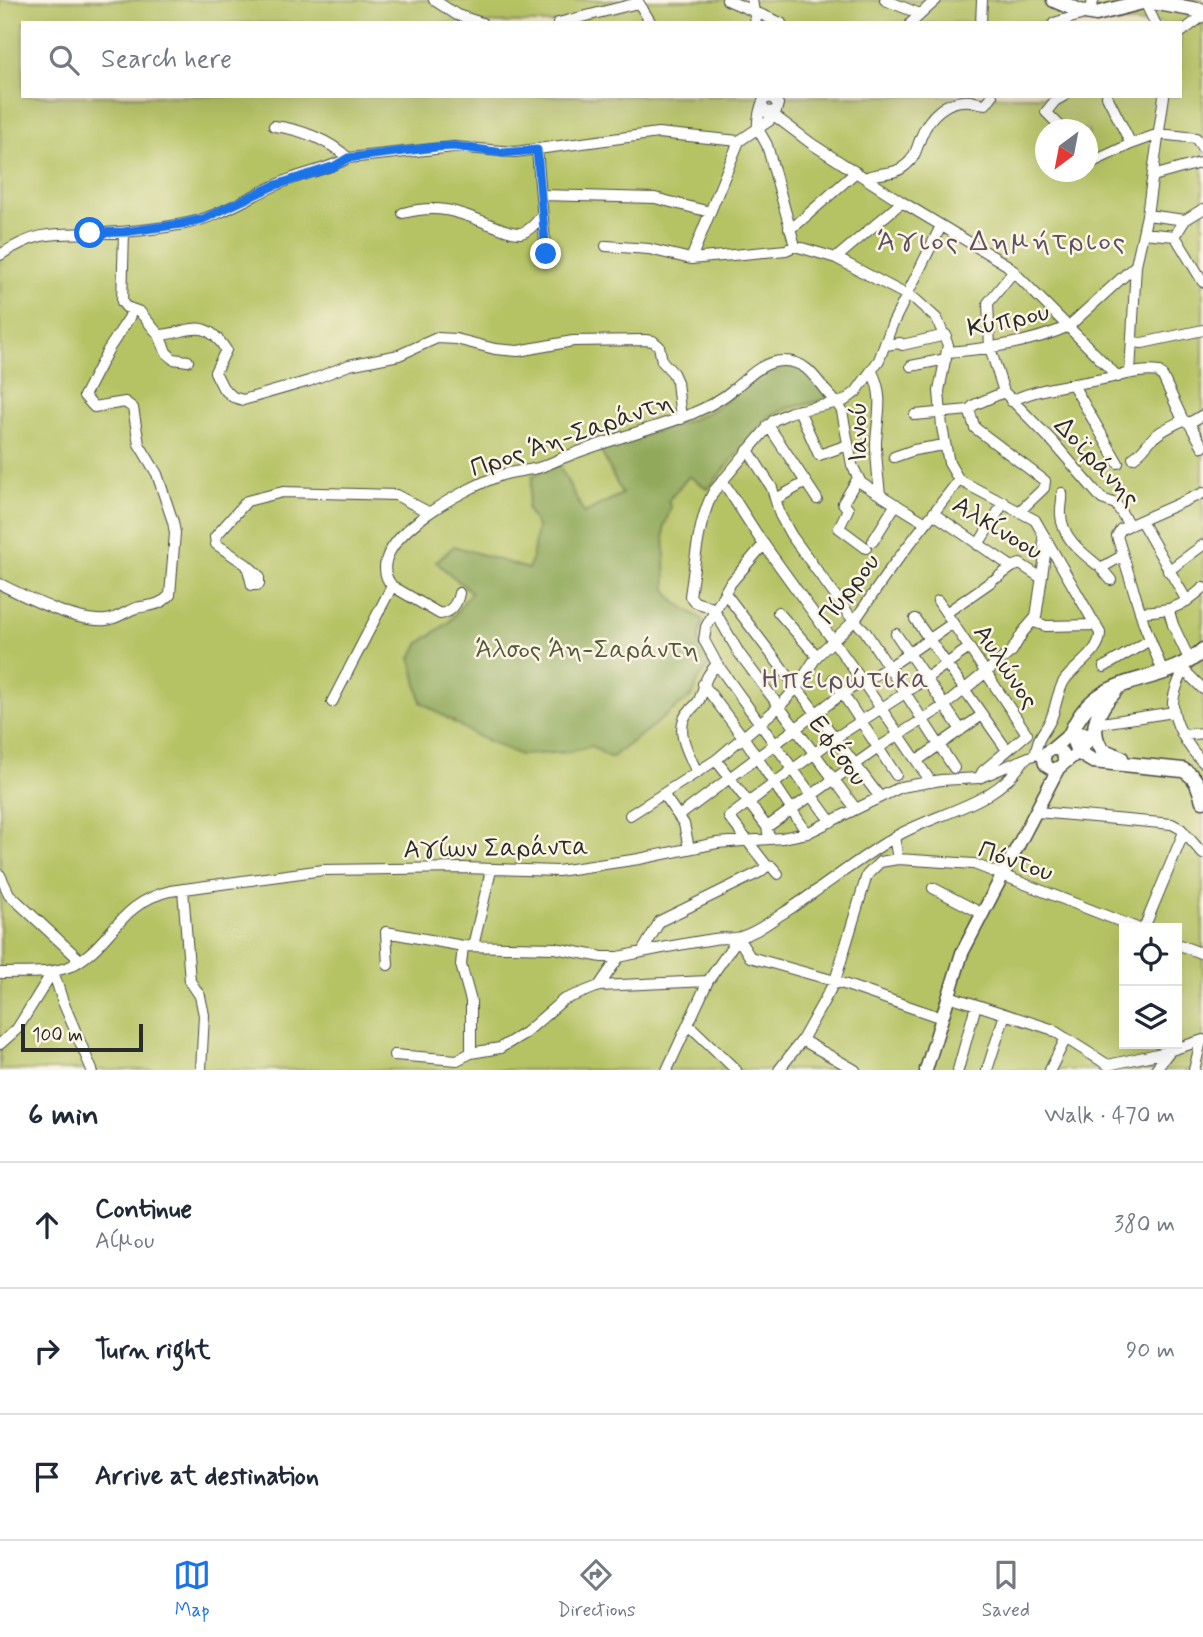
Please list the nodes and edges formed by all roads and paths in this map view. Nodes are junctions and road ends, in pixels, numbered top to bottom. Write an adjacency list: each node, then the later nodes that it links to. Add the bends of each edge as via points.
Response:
1 (434, 0): 14 (street)
2 (727, 0): 11 (street)
3 (752, 0): 11 (street)
4 (885, 0): 13 (street)
5 (936, 0): 13 (street)
6 (982, 0): 20 (street)
7 (1054, 0): 10 (main road)
8 (1145, 1): 10 (main road, via 1096,14); 12 (main road); 22 (street)
9 (638, 2): 15 (street); 16 (street)
10 (1090, 6): 21 (street)
11 (754, 11): 17 (street); 18 (street)
12 (1198, 12): 23 (street)
13 (920, 15): 19 (street)
14 (476, 21)
15 (566, 21)
16 (650, 21)
17 (756, 21)
18 (776, 21)
19 (913, 21)
20 (981, 21)
21 (1058, 21)
22 (1154, 21)
23 (1182, 31)
24 (990, 98): 43 (street, via 986,104 965,102 939,110 905,166)
25 (1060, 98): 30 (street, via 1046,112)
26 (1108, 98): 35 (street)
27 (1164, 98): 33 (street)
28 (764, 100): 32 (street)
29 (775, 110): 32 (street); 41 (street)
30 (1053, 119)
31 (274, 126): 39 (street, via 307,134)
32 (758, 129): 34 (street); 53 (street)
33 (1159, 134): 35 (street); 36 (street, via 1196,138); 42 (street)
34 (739, 141): 37 (street, via 657,133); 47 (street)
35 (1131, 144): 38 (street)
36 (1203, 149)
37 (537, 150): 39 (street, via 503,153 454,146); 44 (street)
38 (1098, 155)
39 (348, 158): 54 (street, via 203,219)
40 (1203, 162): 42 (street)
41 (856, 172): 43 (street); 53 (street)
42 (1153, 176): 50 (street)
43 (865, 178): 45 (street)
44 (541, 195): 47 (street, via 655,198); 49 (street)
45 (902, 202): 52 (street); 62 (street)
46 (1203, 209): 51 (street)
47 (710, 212): 61 (street)
48 (403, 213): 49 (street, via 437,207 522,233)
49 (542, 215): 59 (street)
50 (1147, 215): 51 (street); 55 (street)
51 (1185, 220): 56 (street)
52 (941, 226): 64 (street); 66 (street)
53 (789, 228): 58 (street)
54 (124, 232): 60 (street, via 39,236); 67 (street, via 121,294 122,302)
55 (1143, 233): 56 (street); 63 (street)
56 (1175, 236): 65 (street)
57 (606, 246): 61 (street)
58 (795, 246): 61 (street); 62 (street)
59 (546, 254)
60 (0, 255)
61 (691, 258)
62 (836, 258): 66 (street)
63 (1136, 265): 68 (street, Κύπρου); 72 (street)
64 (1014, 271): 68 (street); 74 (street, via 988,303)
65 (1203, 282)
66 (908, 295): 71 (street, via 933,313); 73 (street)
67 (132, 309): 70 (street, via 147,318); 128 (street, via 84,396 94,407 125,402 133,408 139,444 156,474 173,522 170,594 159,604 103,621 52,608)
68 (1069, 327): 74 (street, Κύπρου); 80 (street)
69 (1203, 330): 72 (street)
70 (159, 335): 76 (street, via 173,359); 90 (street, via 197,327 212,334 226,350 215,372 218,381 233,397 243,400 349,365 400,355 437,338 518,351 573,341 653,341 677,382)
71 (946, 335): 73 (street); 75 (street)
72 (1132, 342): 79 (street)
73 (885, 345): 78 (street)
74 (990, 348): 75 (street, Κύπρου); 82 (street)
75 (947, 356): 77 (street, Κύπρου); 88 (street, via 939,391)
76 (188, 361)
77 (911, 366)
78 (872, 372): 84 (street, via 856,392); 106 (street, Ιανού, via 880,398 876,459)
79 (1130, 373): 80 (street); 91 (street, via 1158,372)
80 (1118, 377): 81 (street)
81 (1073, 385): 83 (street); 99 (street)
82 (1004, 392): 83 (street, Δοϊράνης); 86 (street)
83 (1011, 401): 116 (street, Δοϊράνης, via 1102,499 1116,504)
84 (838, 403): 85 (street); 90 (street, Προς Άη-Σαράντη, via 804,366 776,361 712,405); 93 (street)
85 (799, 410): 92 (street); 93 (street, via 819,456)
86 (969, 410): 88 (street); 111 (street, via 975,428 1046,485)
87 (915, 415): 88 (street)
88 (940, 415): 94 (street)
89 (1203, 415): 91 (street)
90 (681, 419): 112 (street, Προς Άη-Σαράντη, via 537,468 500,475)
91 (1186, 422): 95 (street); 98 (street, via 1161,432)
92 (768, 425): 96 (street); 103 (street)
93 (848, 445): 100 (street)
94 (944, 445): 97 (street); 102 (street)
95 (1203, 447)
96 (748, 450): 101 (street); 107 (street)
97 (894, 457)
98 (1133, 457)
99 (1118, 463)
100 (858, 478): 106 (street); 110 (street, via 843,503 848,509 839,527 870,545)
101 (722, 480): 118 (street); 136 (street, via 708,503 690,596)
102 (959, 480): 109 (street); 113 (street, Πύρρου)
103 (806, 482): 107 (street); 108 (street)
104 (1062, 493): 123 (street, via 1060,517 1066,531 1077,548)
105 (1203, 493): 114 (street)
106 (880, 494): 110 (street)
107 (776, 499): 141 (street, via 790,535)
108 (817, 499)
109 (1004, 502): 111 (street); 119 (street)
110 (896, 504): 115 (street)
111 (1021, 510): 117 (street)
112 (428, 512): 122 (street, via 396,495 297,492 256,498 244,504 215,537 216,544); 129 (street, Προς Άη-Σαράντη, via 387,556 384,569)
113 (934, 514): 115 (street, Πύρρου); 119 (street, Αλκίνοου)
114 (1141, 521): 116 (street); 125 (street)
115 (926, 523): 141 (street, Πύρρου)
116 (1129, 526): 121 (street, Δοϊράνης, via 1117,536)
117 (1041, 527): 126 (street, via 1045,555); 144 (street)
118 (764, 544): 132 (street); 148 (street)
119 (978, 545): 124 (street, Αλκίνοου)
120 (1203, 545): 125 (street)
121 (1122, 556): 123 (street); 139 (street, Δοϊράνης)
122 (247, 565)
123 (1099, 566): 127 (street)
124 (1013, 567): 126 (street, Αλκίνοου, via 1020,564); 138 (street)
125 (1168, 571): 134 (street)
126 (1040, 577): 142 (street)
127 (1111, 580)
128 (0, 584)
129 (392, 586): 131 (street, via 440,614 454,607); 170 (street)
130 (1203, 588): 134 (street)
131 (459, 593)
132 (725, 593): 136 (street); 165 (street)
133 (938, 601): 138 (street, Αυλώνος)
134 (1187, 601): 135 (street)
135 (1169, 611): 139 (street); 155 (street)
136 (716, 612): 153 (street, via 704,640); 171 (street, Εφέσου)
137 (778, 612): 152 (street)
138 (946, 612): 143 (street, Αυλώνος)
139 (1140, 612): 147 (street, Δοϊράνης)
140 (915, 619): 146 (street)
141 (855, 620): 148 (street, Πύρρου); 156 (street)
142 (1034, 622): 144 (street); 159 (street, via 1012,651)
143 (953, 623): 146 (street); 149 (street, Αυλώνος)
144 (1096, 625): 200 (street, via 1099,642 1062,684 1052,716 1039,735)
145 (896, 634): 151 (street)
146 (930, 639): 151 (street); 154 (street)
147 (1150, 640): 157 (street); 158 (street, Δοϊράνης)
148 (833, 642): 152 (street, Πύρρου); 162 (street)
149 (969, 648): 154 (street); 159 (street, Αυλώνος)
150 (1203, 650): 155 (main road)
151 (909, 653): 156 (street); 161 (street)
152 (817, 656): 165 (street, Πύρρου)
153 (717, 664): 164 (street); 179 (street)
154 (947, 664): 161 (street); 167 (street)
155 (1186, 665): 158 (main road); 166 (street); 174 (street, via 1175,693)
156 (889, 667): 162 (street); 168 (street)
157 (1104, 667)
158 (1163, 672): 163 (main road)
159 (986, 673): 167 (street); 192 (street, Αυλώνος, via 1027,734)
160 (833, 678): 169 (street)
161 (926, 679): 168 (street); 172 (street)
162 (863, 682): 169 (street); 173 (street)
163 (1128, 683): 181 (main road, via 1108,698); 183 (main road, via 1101,694)
164 (703, 684): 187 (street); 204 (street, via 699,701 683,725 685,744)
165 (797, 688): 171 (street, Πύρρου); 175 (street)
166 (1203, 689)
167 (964, 690): 172 (street); 176 (street)
168 (905, 693): 173 (street); 177 (street)
169 (843, 694): 175 (street); 178 (street)
170 (332, 702)
171 (780, 705): 179 (street, Πύρρου); 180 (street, Εφέσου)
172 (943, 706): 177 (street); 182 (street)
173 (881, 708): 178 (street); 185 (street)
174 (1174, 712): 181 (street); 186 (street)
175 (816, 713): 180 (street); 188 (street)
176 (982, 715): 182 (street); 192 (street)
177 (922, 719): 185 (street); 190 (street)
178 (860, 721): 188 (street); 191 (street)
179 (761, 723): 187 (street, Πύρρου); 189 (street)
180 (797, 727): 189 (street); 193 (street, Εφέσου)
181 (1095, 729): 183 (street); 194 (street); 208 (main road, via 1099,746 1108,754 1182,764 1195,769)
182 (961, 730): 190 (street)
183 (1071, 733): 194 (main road); 200 (street)
184 (1203, 733): 186 (street)
185 (900, 734): 191 (street); 197 (street)
186 (1184, 736): 199 (street)
187 (743, 737): 195 (street); 196 (street, Πύρρου)
188 (835, 737): 193 (street); 201 (street)
189 (776, 744): 195 (street); 202 (street)
190 (939, 745): 197 (street); 203 (street)
191 (878, 748): 201 (street); 205 (street)
192 (1007, 750): 207 (street, Αυλώνος)
193 (815, 752): 202 (street); 209 (street, Εφέσου)
194 (1079, 752): 200 (street); 215 (main road, via 1097,762 1183,770 1197,782)
195 (757, 757): 206 (street); 210 (street)
196 (716, 760): 204 (street, Πύρρου); 206 (street)
197 (918, 760): 211 (street)
198 (1024, 760): 200 (street, Αγίων Σαράντα); 207 (street, Αγίων Σαράντα); 226 (street, via 997,790)
199 (1203, 762)
200 (1051, 763): 219 (street)
201 (856, 765): 209 (street); 214 (street)
202 (793, 768): 210 (street); 213 (street)
203 (954, 768)
204 (697, 772): 212 (street, Πύρρου)
205 (896, 775)
206 (730, 778): 216 (street); 221 (street)
207 (979, 778): 211 (street, Αγίων Σαράντα)
208 (1203, 780)
209 (835, 781): 213 (street); 217 (street, Εφέσου)
210 (774, 782): 216 (street); 218 (street)
211 (931, 782): 214 (street, Αγίων Σαράντα)
212 (663, 794): 220 (street, Πύρρου); 221 (street)
213 (812, 796): 218 (street); 222 (street)
214 (878, 796): 217 (street, Αγίων Σαράντα)
215 (1203, 801)
216 (748, 802): 223 (street); 228 (street, via 729,817)
217 (856, 809): 222 (street, Αγίων Σαράντα)
218 (792, 811): 223 (street); 225 (street)
219 (1037, 812): 224 (street, via 1172,824); 236 (street)
220 (630, 815)
221 (679, 816): 229 (street)
222 (831, 822): 225 (street, Αγίων Σαράντα)
223 (767, 827): 227 (street)
224 (1184, 832): 230 (street); 241 (street)
225 (807, 833): 227 (street, Αγίων Σαράντα)
226 (894, 837): 231 (street); 242 (street, via 778,917)
227 (768, 839): 228 (street, Αγίων Σαράντα)
228 (745, 840): 229 (street, Αγίων Σαράντα); 232 (street)
229 (689, 848): 233 (street, Αγίων Σαράντα, via 558,871)
230 (1203, 854)
231 (898, 859): 236 (street, Πόντου, via 974,864); 253 (street, via 880,862 866,875)
232 (767, 866): 234 (street); 245 (street, via 660,921)
233 (491, 870): 238 (street, Αγίων Σαράντα, via 323,870); 243 (street)
234 (778, 874)
235 (0, 875): 248 (street, via 9,894)
236 (1004, 876): 239 (street); 240 (street, Πόντου)
237 (933, 888): 239 (street)
238 (183, 889): 248 (street, Αγίων Σαράντα, via 139,903); 272 (street, via 190,981 200,996 204,1015)
239 (983, 914): 255 (street, via 962,953)
240 (1125, 923)
241 (1146, 923)
242 (738, 938): 245 (street); 252 (street); 253 (street, via 750,957)
243 (468, 946): 247 (street, via 555,948); 249 (street, via 386,932); 267 (street, via 461,965 471,1001)
244 (1182, 946): 246 (street)
245 (642, 951): 247 (street)
246 (1203, 954)
247 (619, 957): 254 (street)
248 (80, 960): 250 (street)
249 (388, 965)
250 (52, 971): 251 (street); 263 (street, via 17,1029); 271 (street)
251 (0, 973)
252 (708, 981): 254 (street); 259 (street)
253 (835, 981): 258 (street); 261 (street)
254 (599, 986): 267 (street, via 563,1000 512,1042)
255 (949, 996): 256 (street); 258 (street)
256 (976, 1005): 257 (street); 279 (street)
257 (1005, 1014): 260 (street); 280 (street)
258 (942, 1018): 278 (street)
259 (689, 1025): 274 (street); 275 (street)
260 (1066, 1038): 269 (street, via 1108,1065); 281 (street)
261 (802, 1040): 276 (street); 277 (street)
262 (1202, 1041): 264 (street); 284 (street)
263 (0, 1044)
264 (1182, 1044)
265 (1162, 1049): 269 (street)
266 (1169, 1049): 283 (street)
267 (471, 1053): 270 (street)
268 (394, 1055): 270 (street)
269 (1137, 1058): 282 (street)
270 (457, 1060): 273 (street)
271 (92, 1070)
272 (201, 1070)
273 (451, 1070)
274 (667, 1070)
275 (736, 1070)
276 (779, 1070)
277 (855, 1070)
278 (926, 1070)
279 (958, 1070)
280 (988, 1070)
281 (1050, 1070)
282 (1129, 1070)
283 (1154, 1070)
284 (1194, 1070)

